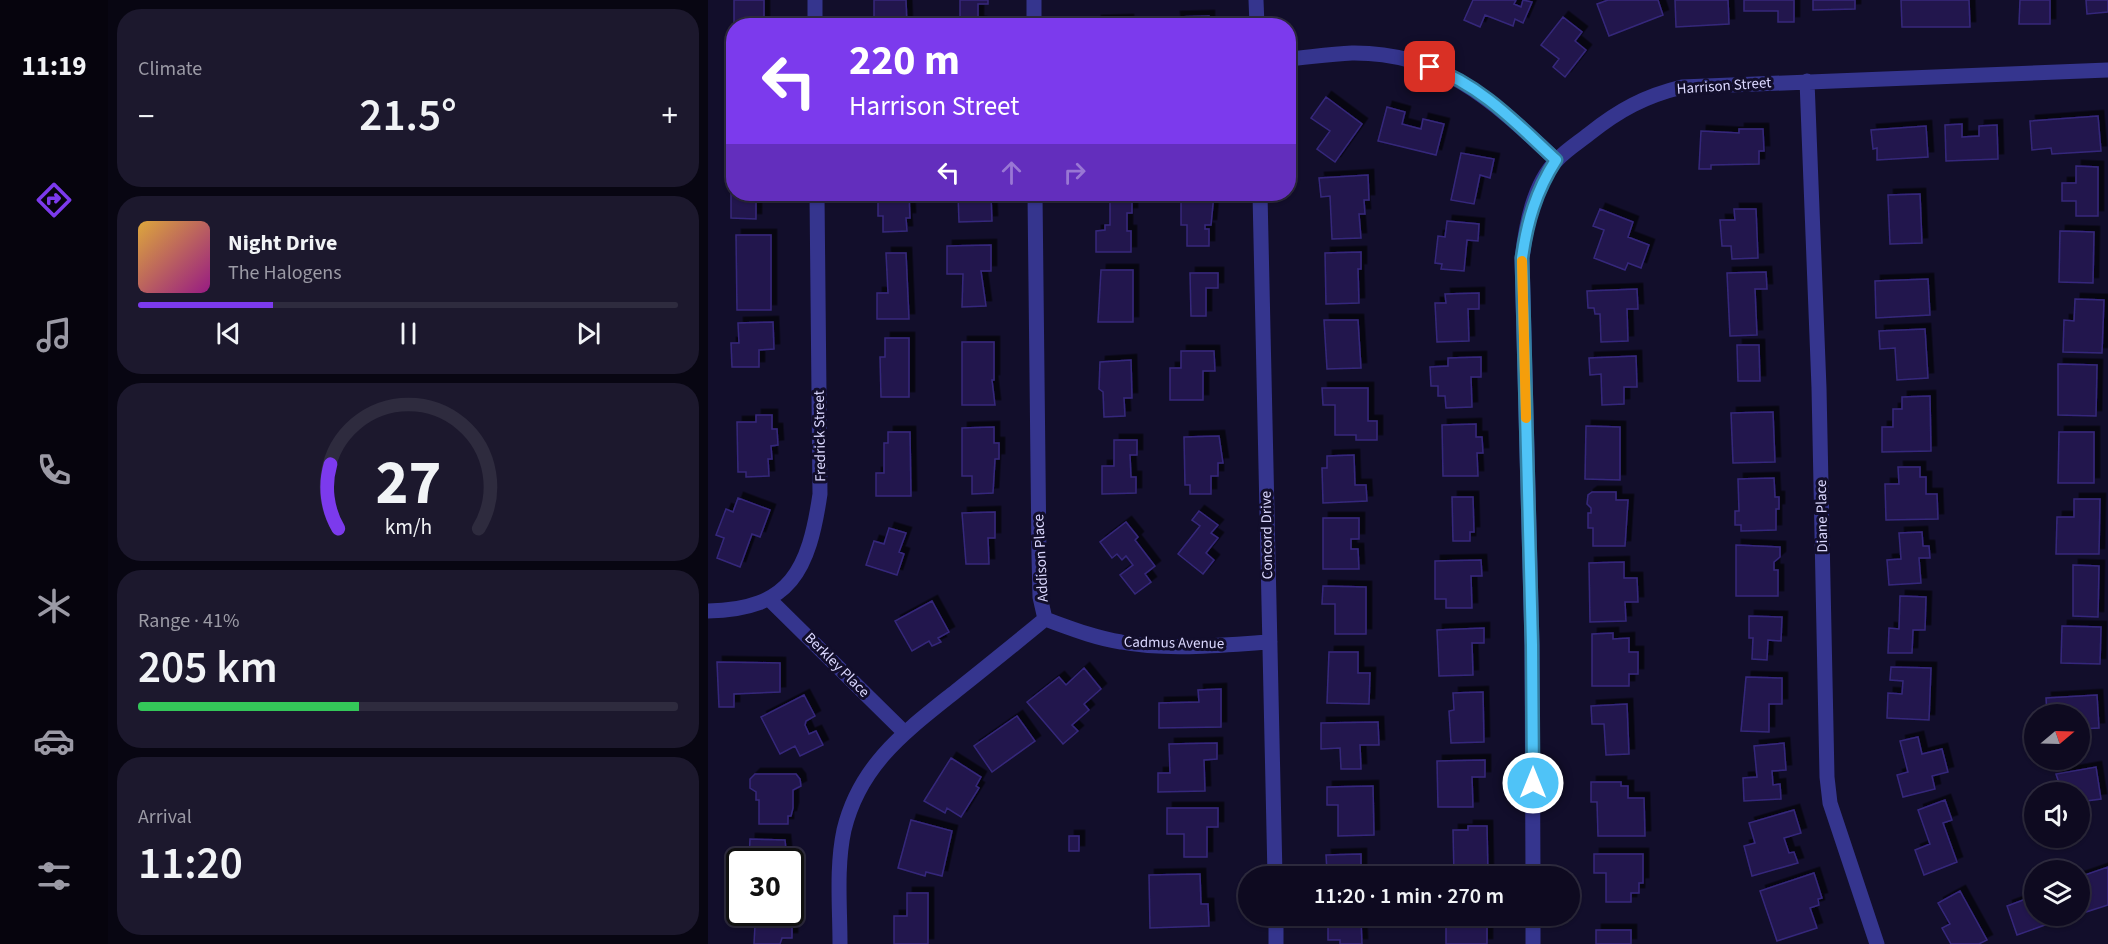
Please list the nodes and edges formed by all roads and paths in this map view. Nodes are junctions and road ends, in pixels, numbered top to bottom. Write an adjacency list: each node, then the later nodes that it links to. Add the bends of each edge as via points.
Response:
1 (815, 0): 4 (street)
2 (1034, 0): 5 (street)
3 (1256, 0): 6 (street)
4 (815, 18)
5 (1034, 18)
6 (1257, 18)
7 (1296, 58): 10 (street, via 1351,53 1381,55 1445,72 1498,106)
8 (2108, 70): 9 (street, Harrison Street)
9 (1807, 81): 10 (street, Harrison Street, via 1682,87 1655,94 1616,112); 26 (street, Diane Place, via 1819,388 1827,777 1830,803)
10 (1556, 160): 20 (street, via 1534,200 1522,258 1532,645)
11 (817, 201): 14 (street, Fredrick Street, via 820,494 816,526 799,569)
12 (1035, 201): 16 (street, Addison Place, via 1039,577)
13 (1260, 201): 17 (street, Concord Drive)
14 (770, 599): 15 (street, Fredrick Street, via 738,610); 18 (street, Berkley Place)
15 (708, 611)
16 (1045, 619): 17 (street, Cadmus Avenue, via 1123,643); 18 (street, Addison Place)
17 (1270, 642): 19 (street, Concord Drive)
18 (904, 732): 23 (street, Addison Place, via 869,772 844,830)
19 (1275, 866)
20 (1533, 866)
21 (1275, 926): 24 (street)
22 (1533, 926): 25 (street)
23 (840, 944)
24 (1276, 944)
25 (1533, 944)
26 (1877, 944)

